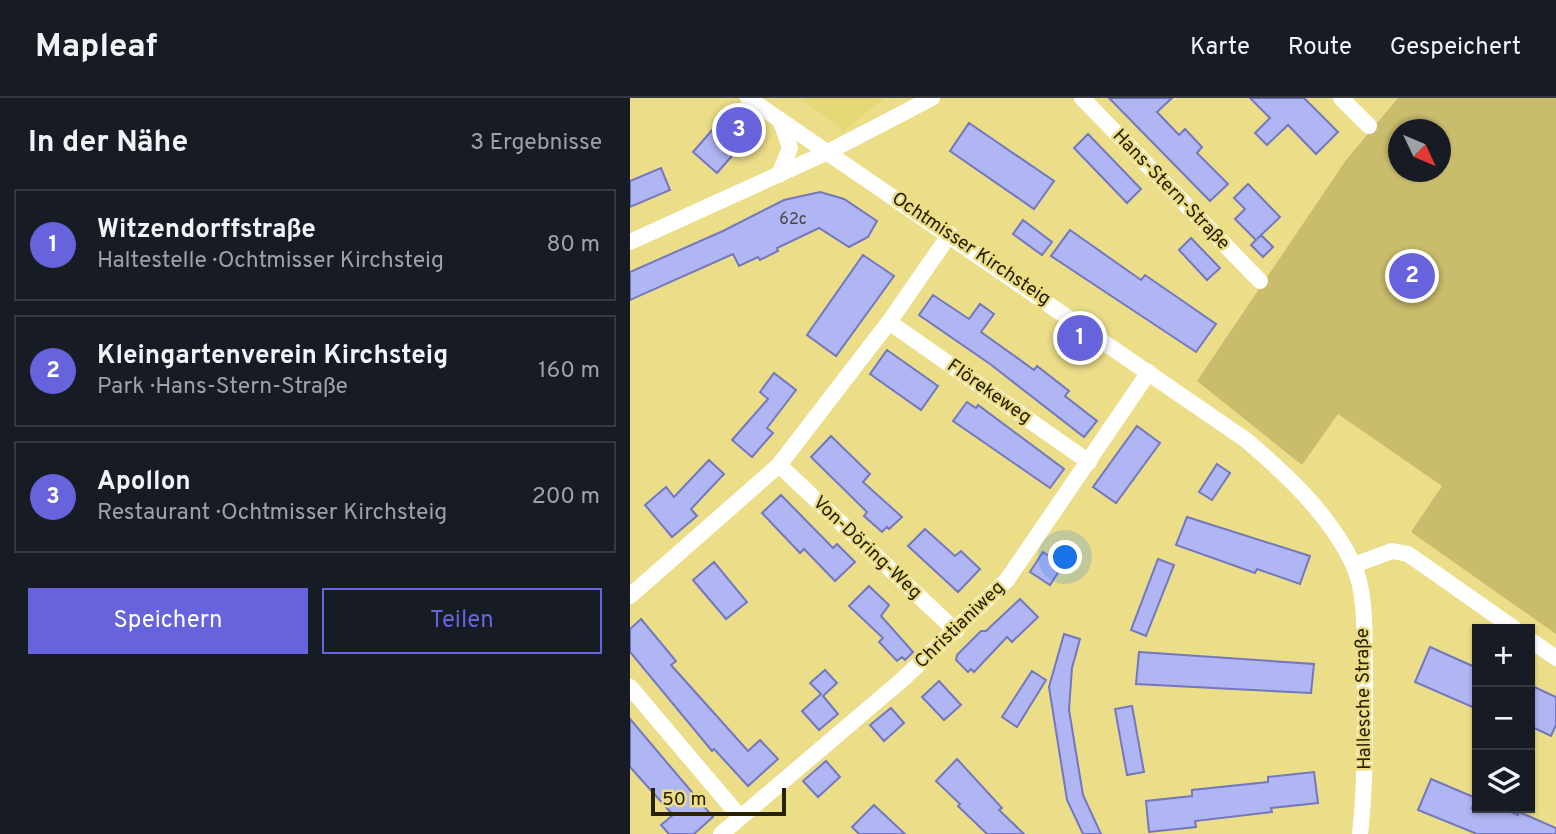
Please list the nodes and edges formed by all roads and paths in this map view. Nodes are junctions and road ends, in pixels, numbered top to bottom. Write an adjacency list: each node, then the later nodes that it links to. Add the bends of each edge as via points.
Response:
1 (748, 98): 5 (street, Ochtmisser Kirchsteig)
2 (932, 98): 7 (street)
3 (1082, 98): 11 (street, Hans-Stern-Straße)
4 (1341, 98): 6 (street)
5 (779, 120): 7 (street, Ochtmisser Kirchsteig); 8 (street, via 790,148)
6 (1369, 126)
7 (828, 152): 8 (street); 9 (street, Ochtmisser Kirchsteig)
8 (779, 175): 10 (street)
9 (950, 234): 12 (street); 13 (street, Ochtmisser Kirchsteig)
10 (630, 242)
11 (1260, 281)
12 (889, 322): 14 (street, Flörekeweg); 15 (street)
13 (1149, 372): 14 (street, Christianiweg); 16 (street, Ochtmisser Kirchsteig, via 1276,466 1330,528)
14 (1089, 462): 19 (street, Christianiweg, via 1007,580)
15 (779, 465): 17 (street); 19 (street, Von-Döring-Weg)
16 (1354, 565): 18 (street, via 1392,551 1408,554); 25 (street, Hallesche Straße, via 1364,639 1366,780)
17 (630, 596)
18 (1508, 624)
19 (956, 631): 23 (street, Christianiweg)
20 (1535, 643): 21 (street)
21 (1556, 658)
22 (630, 687): 23 (street)
23 (740, 817): 24 (street, Christianiweg)
24 (721, 834)
25 (1360, 834)

